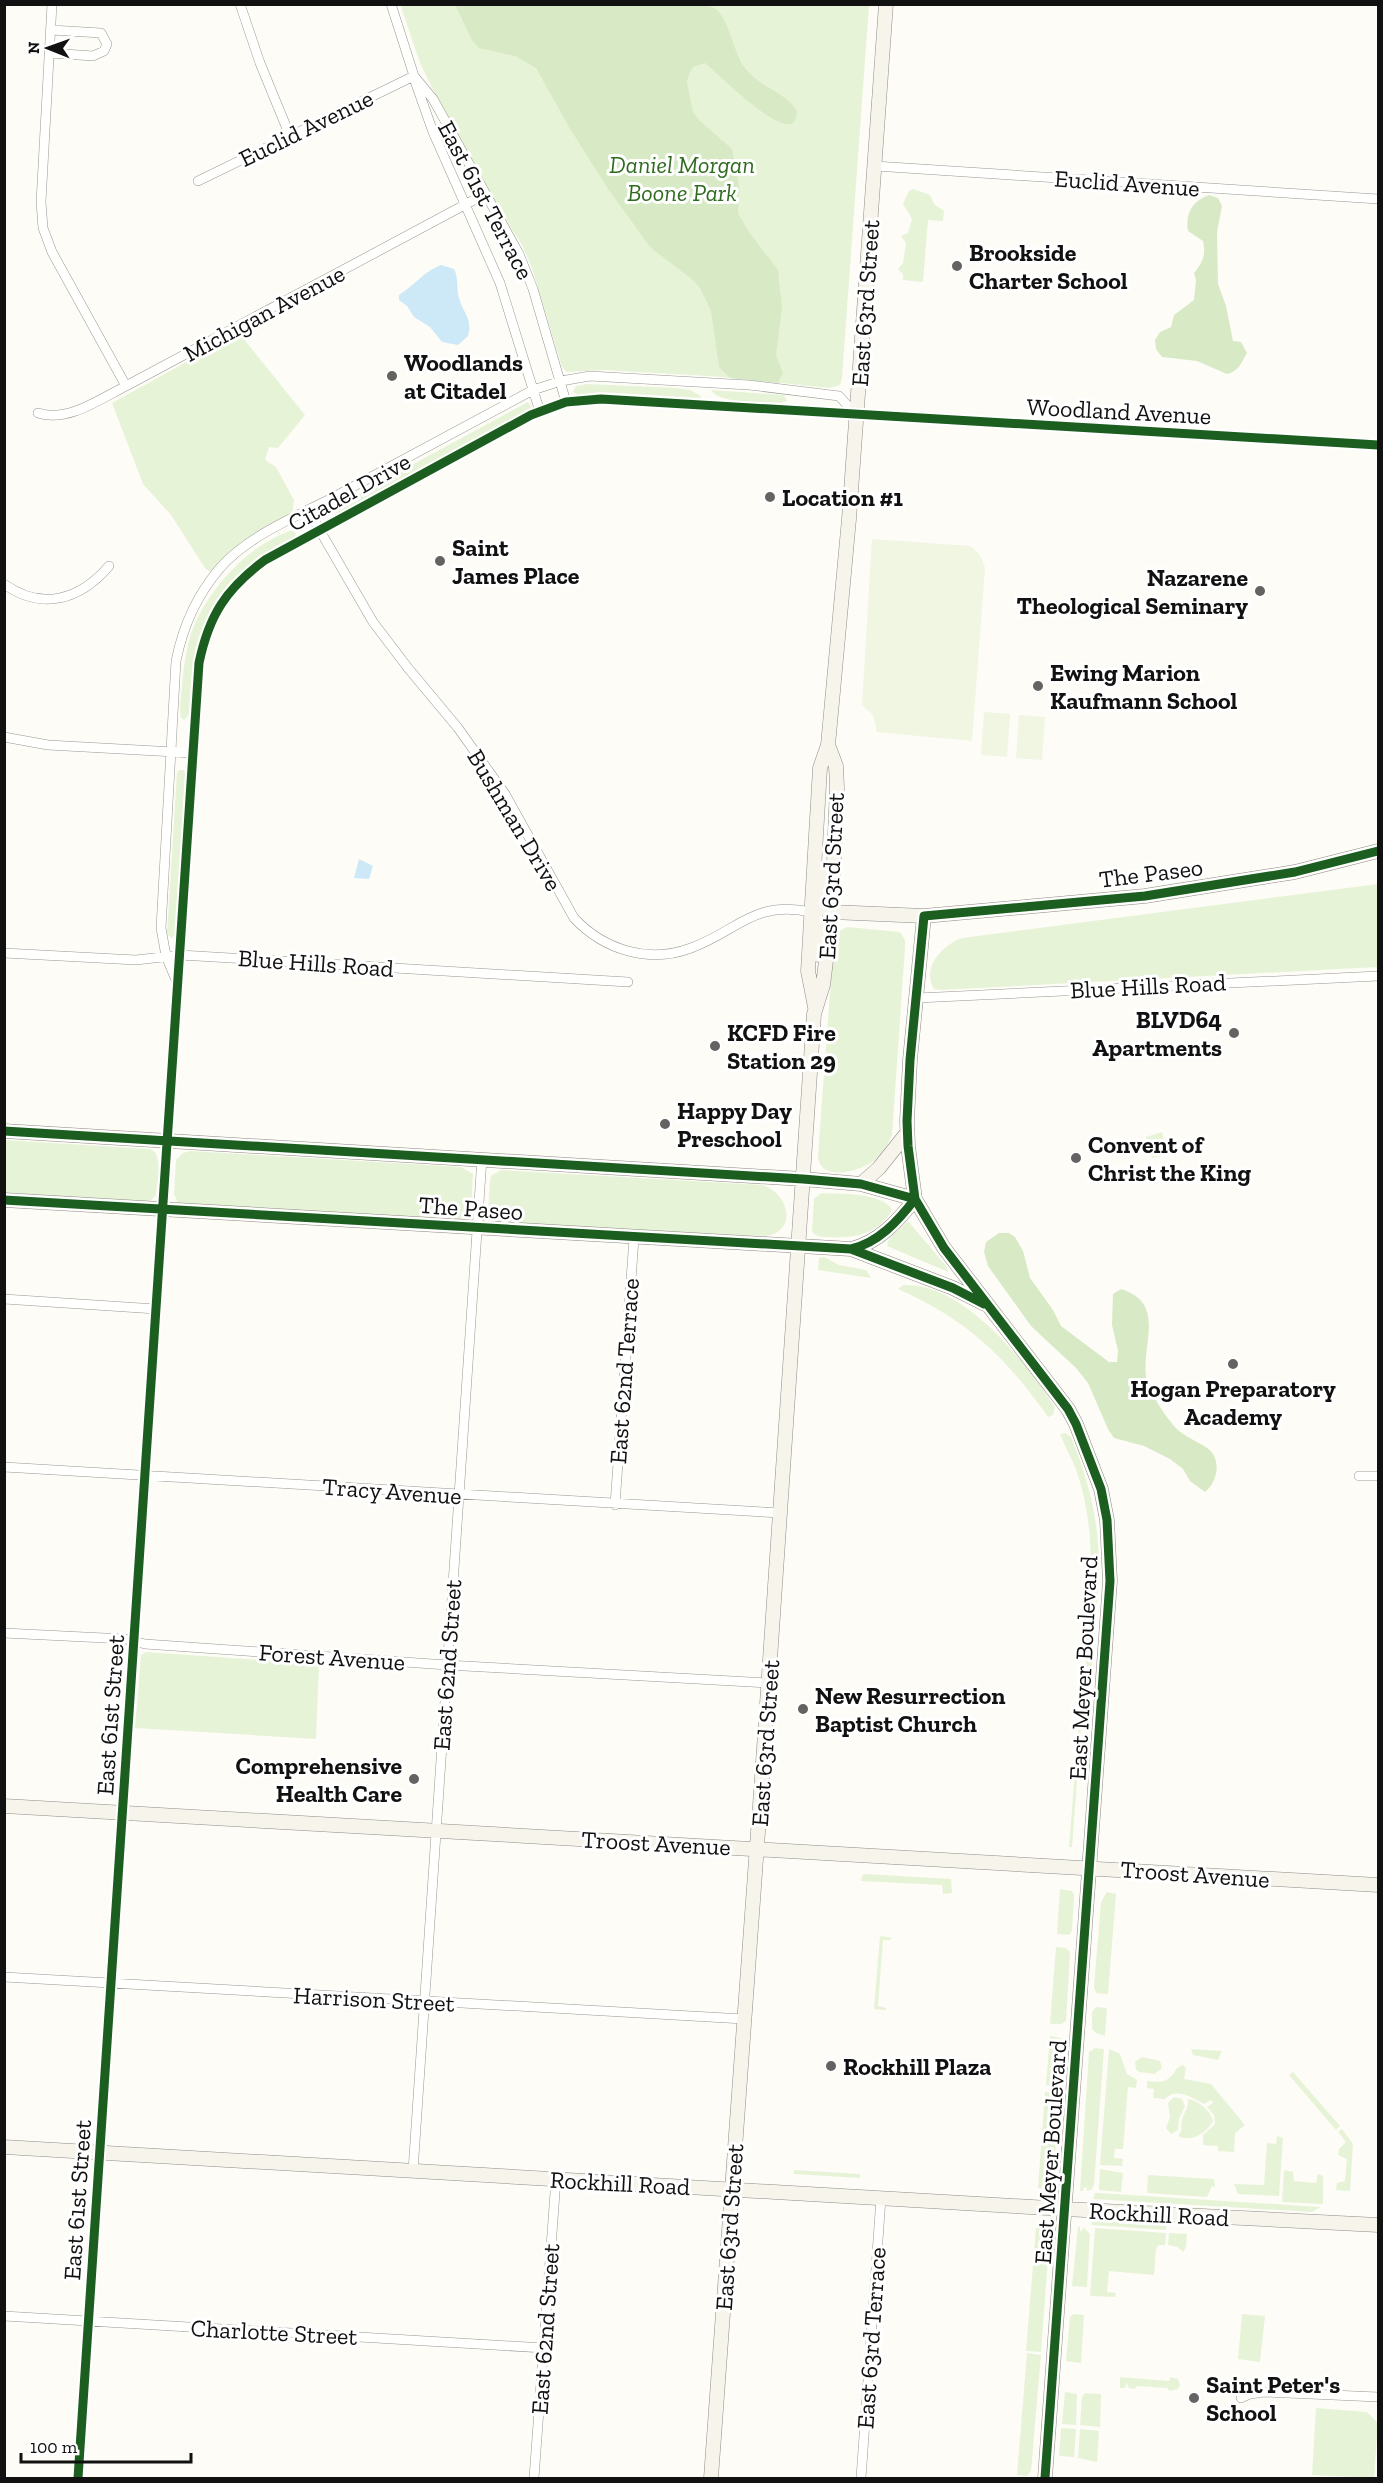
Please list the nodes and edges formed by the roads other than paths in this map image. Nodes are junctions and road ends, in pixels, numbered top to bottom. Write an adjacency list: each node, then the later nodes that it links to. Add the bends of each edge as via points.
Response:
1 (52, 4): 5 (street)
2 (240, 4): 8 (street)
3 (391, 4): 7 (street, East 61st Terrace)
4 (886, 4): 9 (main road, East 63rd Street)
5 (51, 30): 6 (street); 6 (street, via 101,33 107,44 104,51 93,56)
6 (50, 53): 15 (street, via 41,202 43,228 52,252)
7 (414, 76): 8 (street, Euclid Avenue); 11 (street, East 61st Terrace, via 433,99); 13 (street)
8 (291, 136): 10 (street, Euclid Avenue)
9 (875, 166): 12 (street, Euclid Avenue); 20 (main road, East 63rd Street)
10 (198, 181)
11 (485, 194): 13 (street, Michigan Avenue); 14 (street, East 61st Terrace, via 519,254)
12 (1378, 199)
13 (465, 205): 15 (street, Michigan Avenue); 16 (street, via 500,283)
14 (561, 381): 16 (street, Citadel Drive); 17 (street, East 61st Terrace); 20 (street, Citadel Drive, via 590,376 749,385 839,396)
15 (126, 386): 19 (street, Michigan Avenue, via 68,413)
16 (533, 390): 18 (street); 22 (street, Citadel Drive)
17 (566, 402): 18 (street, Citadel Drive); 20 (street, Citadel Drive, via 601,399)
18 (540, 412): 23 (street, Citadel Drive)
19 (38, 413)
20 (857, 416): 21 (street, Woodland Avenue); 27 (main road, East 63rd Street)
21 (1378, 445)
22 (308, 510): 23 (street, Bushman Drive); 28 (street, Citadel Drive, via 238,551 197,598 181,635 176,661)
23 (320, 530): 29 (street, Citadel Drive, via 265,560 221,602 205,636 199,663); 32 (street, Bushman Drive, via 373,622 501,788 574,918 586,931 610,945 662,955 693,948 753,915 780,909)
24 (108, 566): 25 (street, via 88,587 61,598 41,599)
25 (4, 584)
26 (4, 737): 28 (street, via 48,745)
27 (828, 745): 30 (main road, East 63rd Street, via 820,768); 33 (main road, East 63rd Street, via 836,766 837,787)
28 (171, 752): 29 (street); 37 (street, Citadel Drive, via 161,928)
29 (194, 753): 36 (street, Citadel Drive)
30 (816, 833): 32 (main road, East 63rd Street); 33 (main road, via 822,904)
31 (1376, 854): 34 (main road, The Paseo, via 1295,872 1145,896)
32 (811, 912): 40 (main road, via 818,919 820,930 818,951); 43 (main road, East 63rd Street, via 808,970)
33 (832, 912): 34 (main road); 40 (main road, East 63rd Street)
34 (924, 916): 42 (main road, East Meyer Boulevard)
35 (4, 953): 37 (street, Blue Hills Road, via 136,960)
36 (180, 955): 37 (street, Blue Hills Road); 39 (street, Blue Hills Road); 41 (street, East 61st Street)
37 (166, 956): 41 (street, Citadel Drive)
38 (1378, 976): 42 (street, Blue Hills Road)
39 (628, 982)
40 (823, 985): 43 (main road, East 63rd Street)
41 (178, 986): 46 (street, East 61st Street)
42 (917, 998): 45 (main road, East Meyer Boulevard)
43 (815, 1007): 48 (main road, East 63rd Street)
44 (4, 1131): 46 (main road, The Paseo)
45 (907, 1133): 49 (main road); 50 (main road, East Meyer Boulevard)
46 (168, 1140): 47 (main road, The Paseo); 52 (street, East 61st Street)
47 (482, 1158): 48 (main road, The Paseo); 53 (street, East 62nd Street)
48 (803, 1179): 49 (main road, The Paseo); 55 (main road, East 63rd Street)
49 (861, 1184): 50 (main road, The Paseo)
50 (915, 1199): 56 (main road, The Paseo, via 901,1217 868,1245); 58 (main road, East Meyer Boulevard, via 944,1248)
51 (4, 1200): 52 (main road, The Paseo)
52 (164, 1209): 53 (main road, The Paseo); 59 (street, East 61st Street)
53 (476, 1228): 54 (main road, The Paseo); 64 (street, East 62nd Street)
54 (634, 1238): 55 (main road, The Paseo); 65 (street, East 62nd Terrace)
55 (798, 1248): 56 (main road, The Paseo); 66 (main road, East 63rd Street)
56 (851, 1250): 58 (main road, via 953,1288)
57 (4, 1299): 59 (street)
58 (988, 1306): 75 (main road, East Meyer Boulevard, via 1068,1409 1101,1489 1107,1520 1110,1581)
59 (156, 1309): 61 (street, East 61st Street)
60 (4, 1467): 61 (street, Tracy Avenue)
61 (146, 1475): 64 (street, Tracy Avenue); 68 (street, East 61st Street)
62 (1359, 1476): 63 (street)
63 (1378, 1476)
64 (458, 1495): 65 (street, Tracy Avenue); 69 (street, East 62nd Street)
65 (615, 1504): 66 (street, Tracy Avenue)
66 (780, 1514): 70 (main road, East 63rd Street)
67 (4, 1633): 68 (street, Forest Avenue)
68 (135, 1642): 69 (street, Forest Avenue); 72 (street, East 61st Street)
69 (447, 1665): 70 (street, Forest Avenue); 73 (street, East 62nd Street)
70 (769, 1683): 74 (main road, East 63rd Street)
71 (4, 1806): 72 (main road, Troost Avenue)
72 (123, 1813): 73 (main road, Troost Avenue); 78 (street, East 61st Street)
73 (436, 1830): 74 (main road, Troost Avenue); 79 (street, East 62nd Street)
74 (757, 1848): 75 (main road, Troost Avenue); 80 (main road, East 63rd Street)
75 (1091, 1868): 76 (main road, Troost Avenue); 87 (main road, East Meyer Boulevard)
76 (1378, 1885)
77 (4, 1977): 78 (street, Harrison Street)
78 (112, 1984): 79 (street, Harrison Street); 82 (street, East 61st Street)
79 (424, 2002): 80 (street, Harrison Street); 83 (street, East 62nd Street)
80 (744, 2019): 85 (main road, East 63rd Street)
81 (4, 2147): 82 (main road, Rockhill Road)
82 (100, 2152): 83 (main road, Rockhill Road); 90 (street, East 61st Street)
83 (413, 2171): 84 (main road, Rockhill Road)
84 (556, 2179): 85 (main road, Rockhill Road); 91 (street, East 62nd Street)
85 (732, 2190): 86 (main road, Rockhill Road); 96 (main road, East 63rd Street)
86 (881, 2199): 87 (main road, Rockhill Road); 97 (street, East 63rd Terrace)
87 (1065, 2209): 88 (main road, Rockhill Road); 98 (main road, East Meyer Boulevard)
88 (1378, 2225)
89 (4, 2316): 90 (street, Charlotte Street)
90 (89, 2321): 91 (street, Charlotte Street); 94 (street, East 61st Street)
91 (544, 2348): 95 (street, East 62nd Street)
92 (1378, 2397): 93 (street, via 1264,2392)
93 (1241, 2398)
94 (78, 2478)
95 (534, 2478)
96 (711, 2478)
97 (861, 2478)
98 (1045, 2478)

